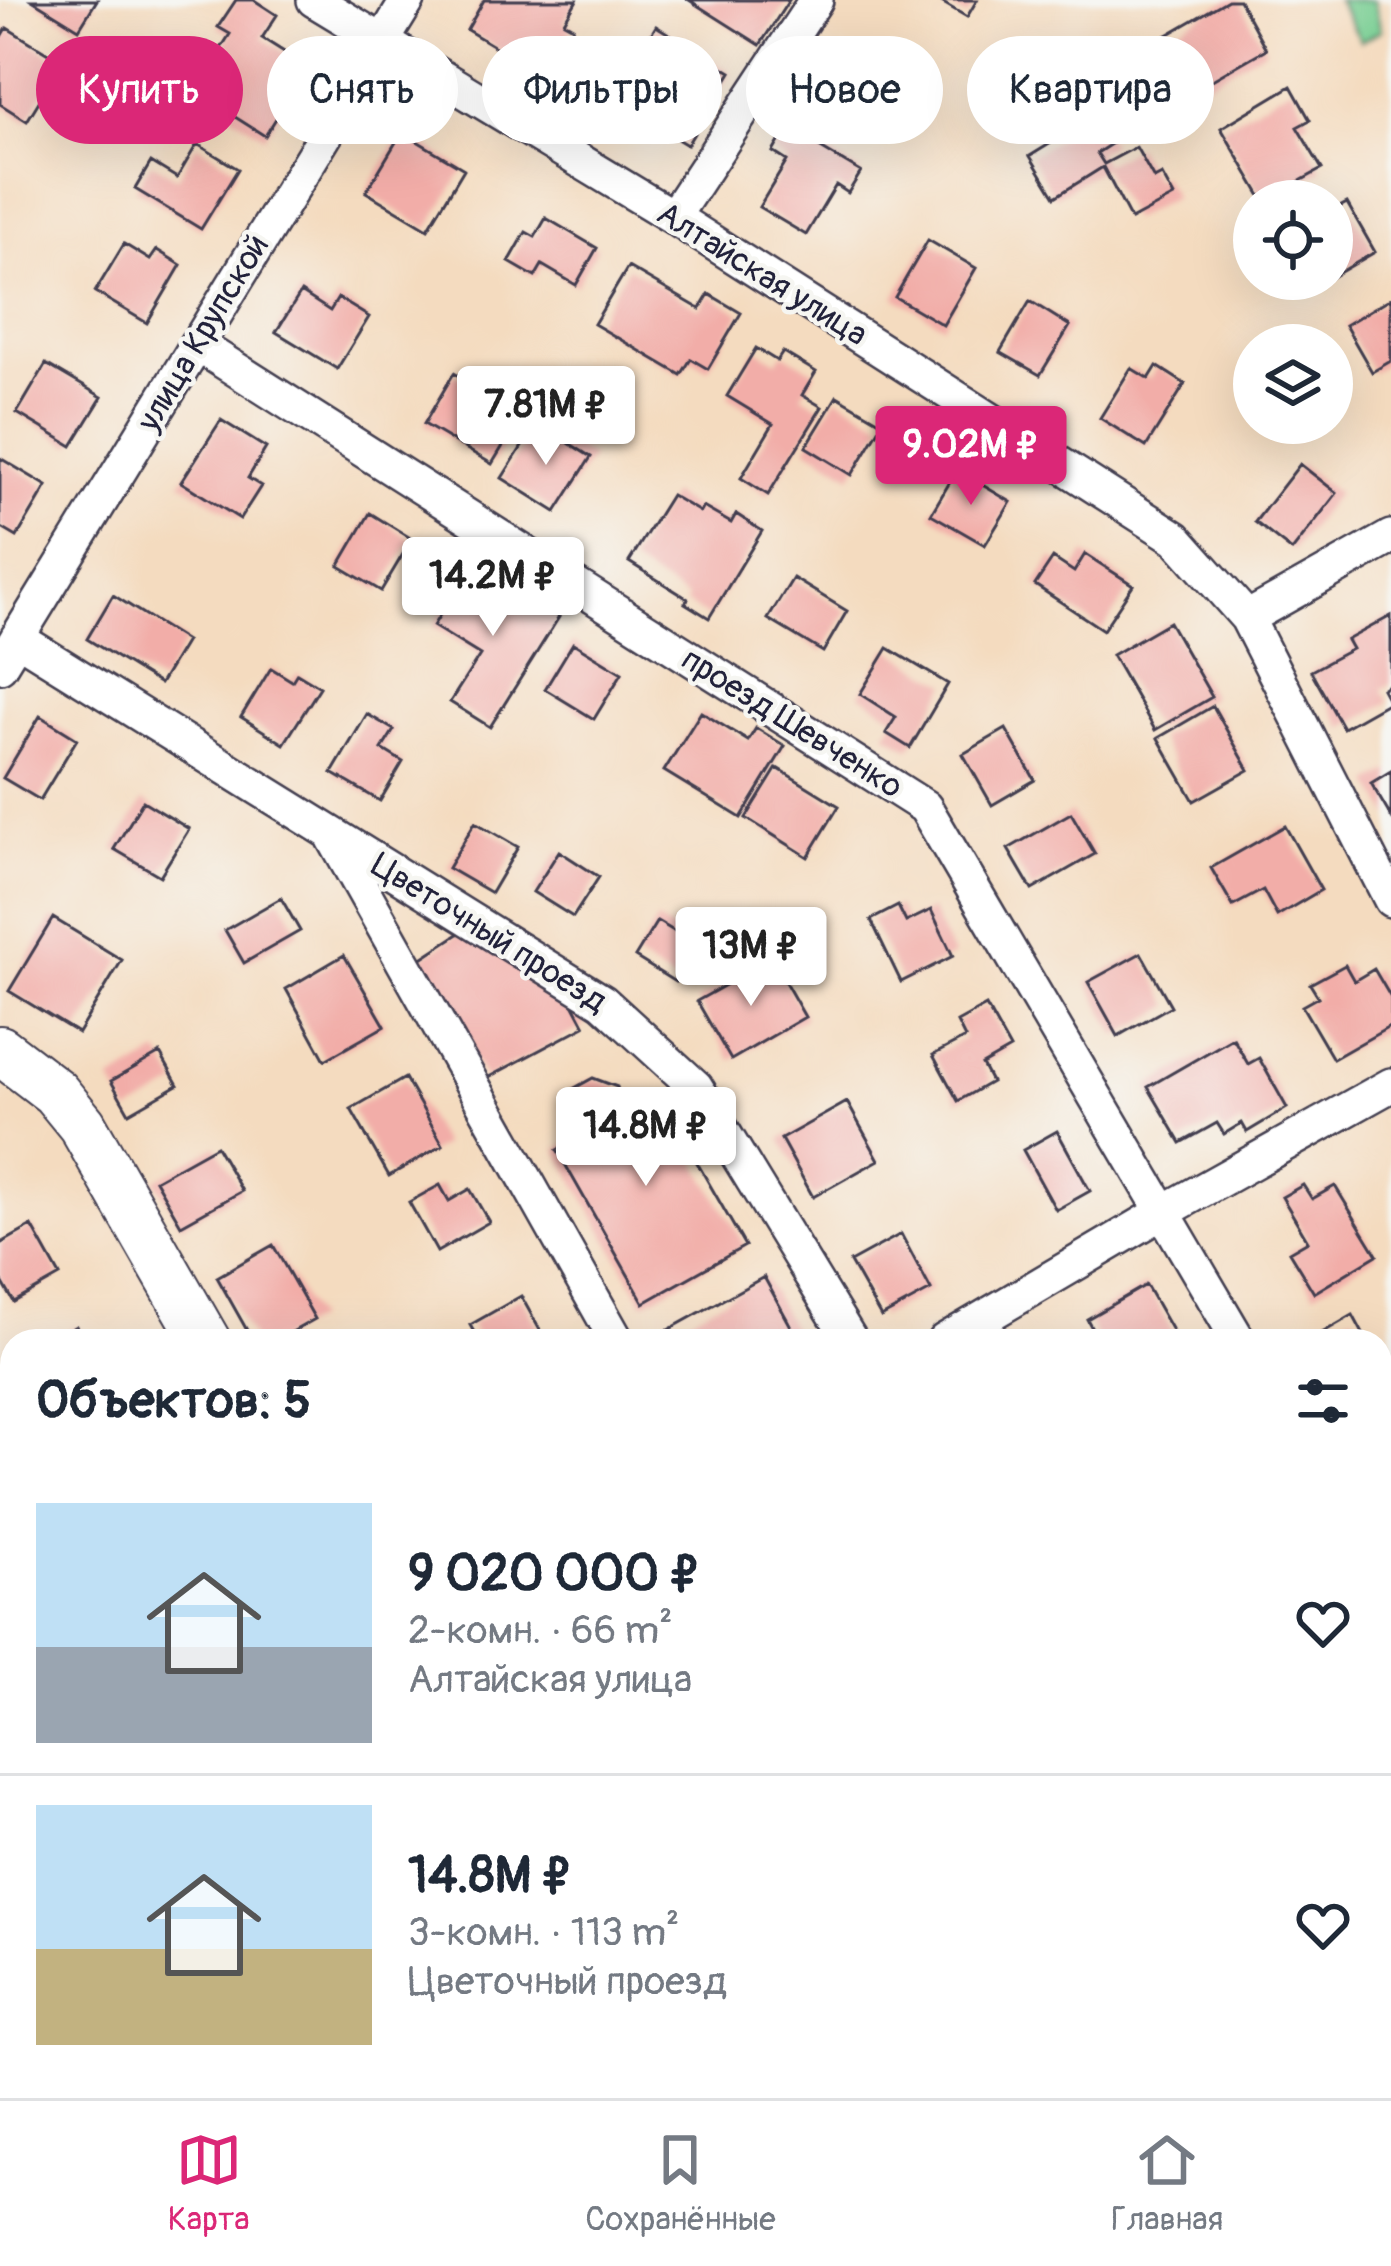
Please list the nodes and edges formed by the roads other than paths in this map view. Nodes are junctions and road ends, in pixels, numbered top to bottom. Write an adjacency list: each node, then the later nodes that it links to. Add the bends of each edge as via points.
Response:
1 (314, 0): 4 (street, Алтайская улица)
2 (407, 0): 5 (street, улица Крупской)
3 (816, 0): 8 (street)
4 (375, 36)
5 (384, 36)
6 (458, 86): 8 (street, Алтайская улица)
7 (318, 144): 9 (street, улица Крупской)
8 (673, 217): 11 (street, Алтайская улица, via 1176,538)
9 (196, 344): 12 (street, улица Крупской); 17 (street, проезд Шевченко, via 925,807)
10 (1391, 537): 11 (street)
11 (1247, 618): 14 (street, Алтайская улица)
12 (8, 652): 13 (street, Цветочный проезд)
13 (330, 832): 19 (street); 20 (street, Цветочный проезд, via 603,1002 696,1087)
14 (1391, 899)
15 (0, 1050): 18 (main road, via 55,1092 82,1125)
16 (1391, 1085): 17 (street)
17 (1165, 1210): 21 (street); 22 (street, проезд Шевченко)
18 (199, 1329)
19 (610, 1329)
20 (844, 1329)
21 (964, 1329)
22 (1232, 1329)

